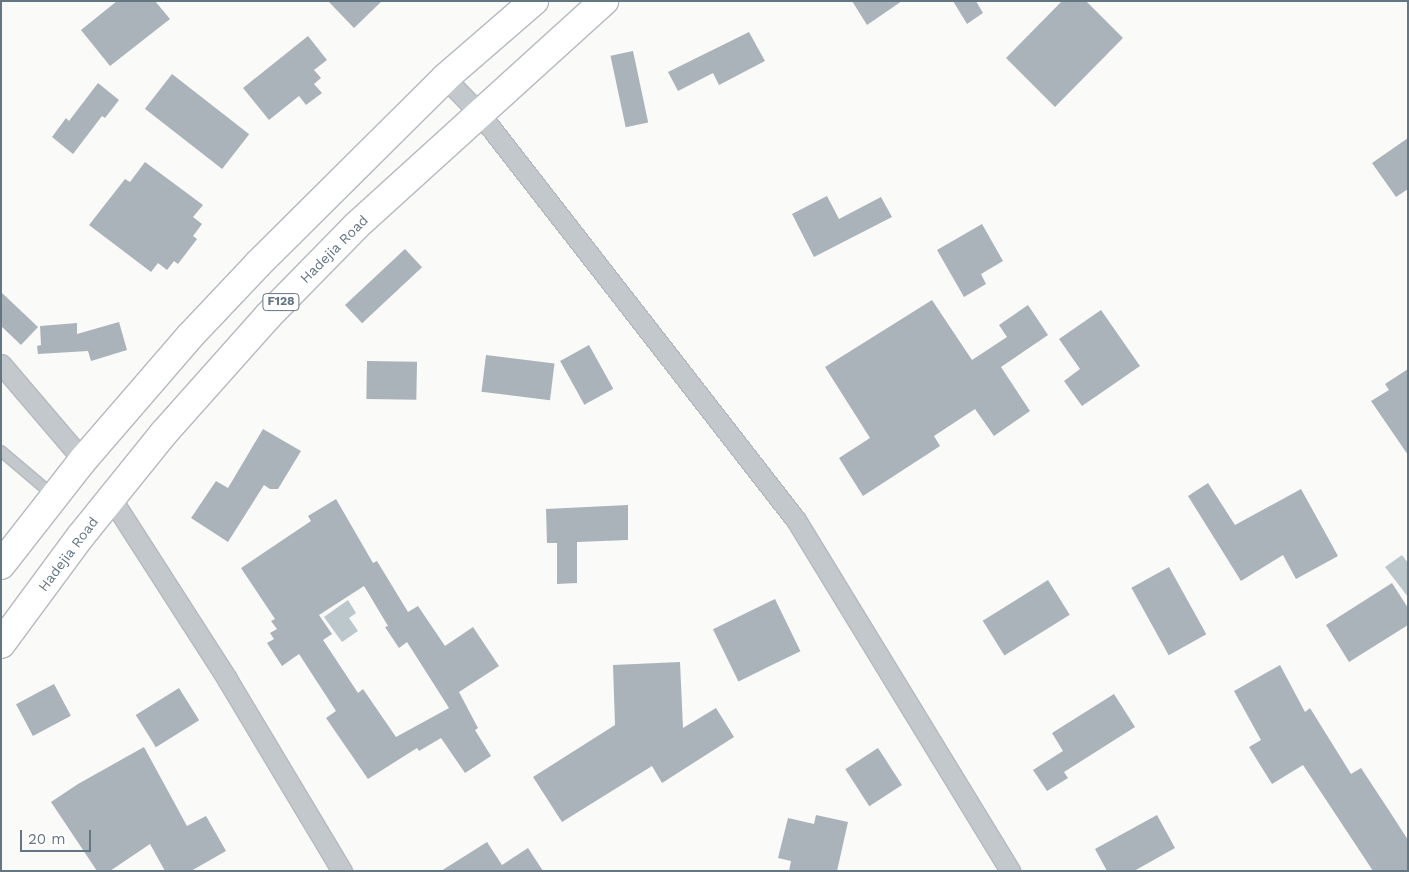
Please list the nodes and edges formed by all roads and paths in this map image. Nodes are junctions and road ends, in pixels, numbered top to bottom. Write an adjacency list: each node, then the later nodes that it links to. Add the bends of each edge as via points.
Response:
1 (534, 1): 3 (main road)
2 (604, 1): 4 (main road, Hadejia Road / F128)
3 (445, 78): 4 (street); 7 (main road, via 251,271)
4 (480, 114): 9 (main road, Hadejia Road / F128, via 356,226 268,316); 13 (street, via 796,520)
5 (1, 364): 7 (street)
6 (1, 451): 8 (lane)
7 (83, 460): 8 (main road)
8 (54, 496): 10 (main road)
9 (111, 498): 11 (main road, Hadejia Road / F128); 12 (street, via 227,679)
10 (1, 565)
11 (1, 644)
12 (342, 871)
13 (1010, 871)

